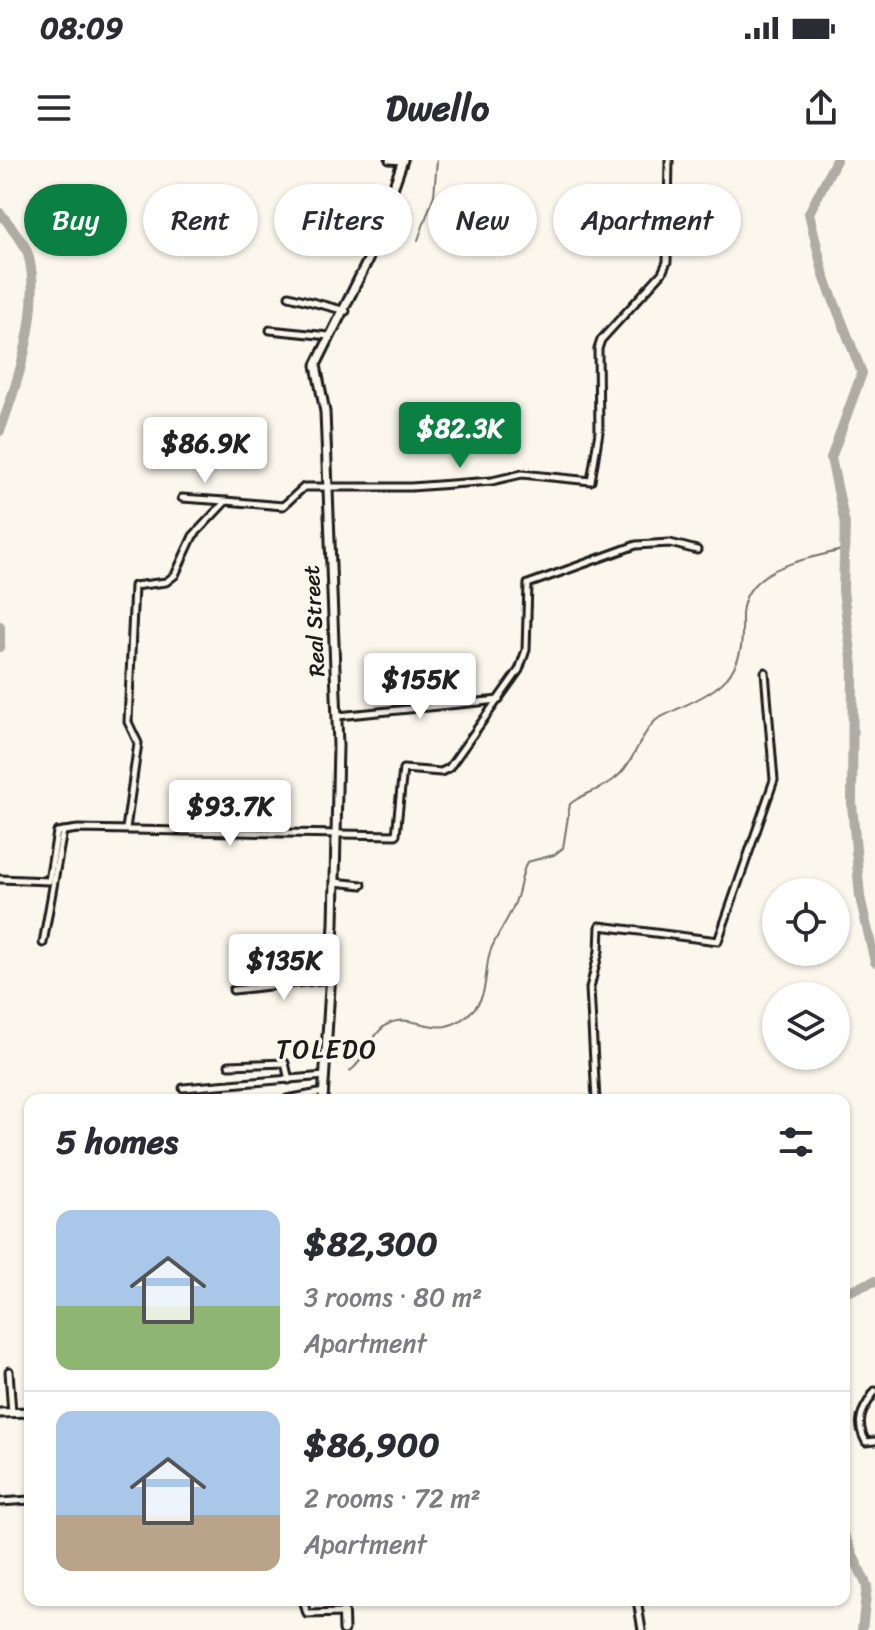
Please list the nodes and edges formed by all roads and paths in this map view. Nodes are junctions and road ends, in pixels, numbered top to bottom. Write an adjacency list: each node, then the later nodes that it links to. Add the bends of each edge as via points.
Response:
1 (389, 160): 2 (street)
2 (402, 160): 5 (street, Real Street)
3 (669, 160): 8 (street, via 667,262 598,349 599,432 591,481 522,474 463,484)
4 (289, 296): 5 (street)
5 (346, 311): 7 (street, Real Street)
6 (270, 330): 7 (street)
7 (329, 336): 8 (street, Real Street, via 316,365 325,412)
8 (326, 488): 10 (street, via 304,487 283,506); 14 (street, Real Street)
9 (182, 498): 10 (street)
10 (226, 501): 15 (street, via 193,536 175,575 166,582 134,586 128,722 138,743)
11 (697, 550): 13 (street, via 670,543 636,545 528,584 526,650)
12 (765, 672): 31 (street, via 774,780 718,941 600,926 590,988)
13 (499, 700): 14 (street); 17 (street, via 444,771 403,769 398,835)
14 (338, 716): 17 (street, Real Street)
15 (126, 829): 16 (street); 17 (street)
16 (63, 831): 18 (street, via 57,832 49,881); 21 (street)
17 (334, 835): 19 (street, Real Street)
18 (0, 879)
19 (334, 882): 20 (street); 23 (street, Real Street)
20 (362, 885)
21 (43, 943)
22 (279, 964): 23 (street)
23 (332, 968): 24 (street, Real Street)
24 (331, 979): 25 (street); 27 (street, Real Street)
25 (233, 990)
26 (229, 1065): 28 (street, via 285,1063)
27 (326, 1076): 28 (street); 30 (street, Real Street)
28 (289, 1080): 29 (street)
29 (183, 1088)
30 (324, 1094)
31 (596, 1094)
32 (9, 1371): 36 (street)
33 (875, 1391): 37 (street, via 860,1412 860,1432 866,1442)
34 (24, 1412): 36 (street)
35 (0, 1413): 36 (street)
36 (12, 1413)
37 (875, 1441)
38 (24, 1500): 39 (street)
39 (0, 1502)
40 (305, 1606): 43 (street, via 307,1614)
41 (343, 1606): 43 (street)
42 (638, 1606): 45 (street)
43 (343, 1613): 44 (street)
44 (344, 1630)
45 (642, 1630)

